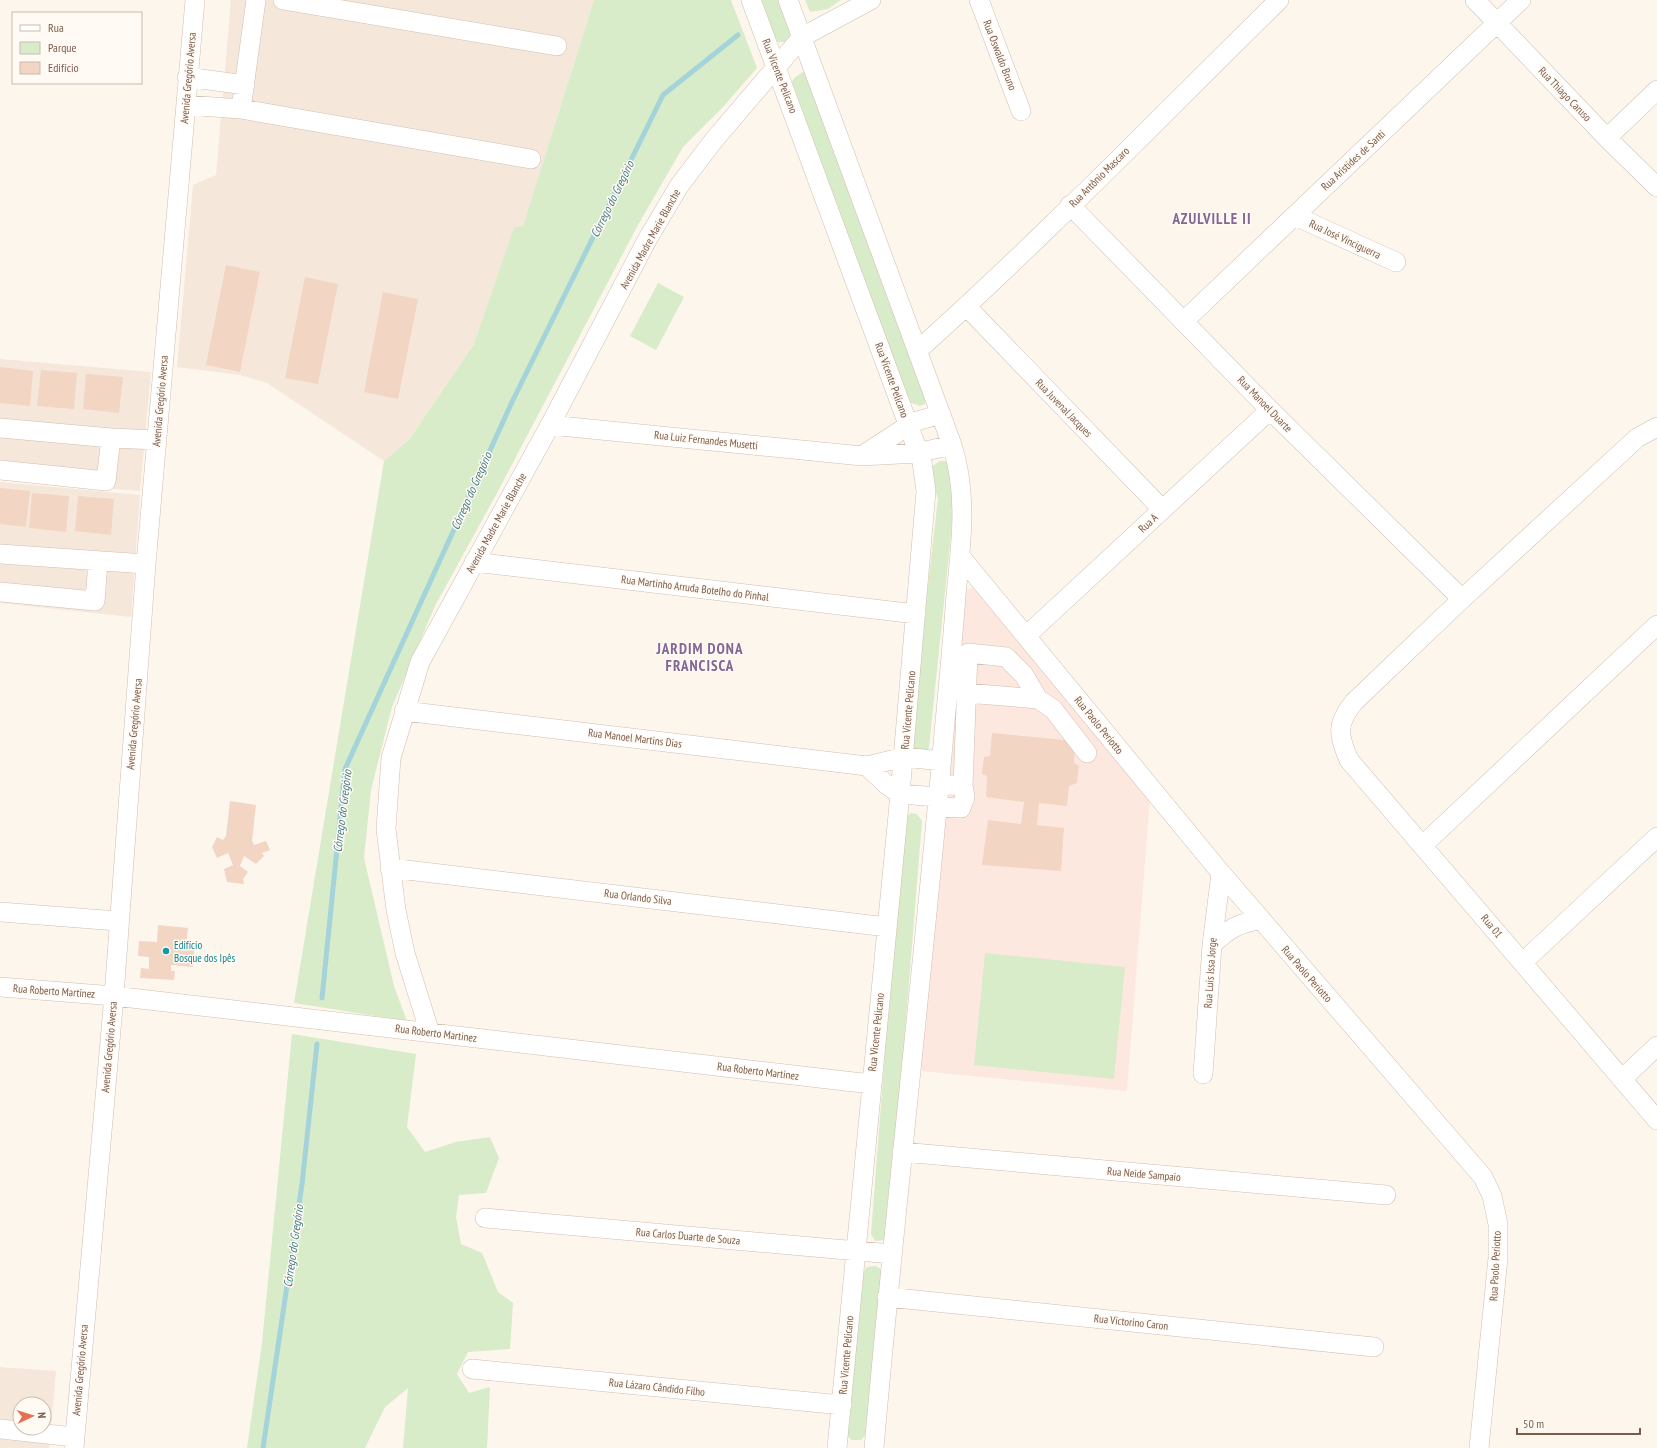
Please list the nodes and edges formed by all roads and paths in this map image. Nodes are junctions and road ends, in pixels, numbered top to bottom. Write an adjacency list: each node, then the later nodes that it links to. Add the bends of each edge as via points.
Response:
1 (194, 0): 15 (street, Avenida Gregório Aversa)
2 (256, 0): 16 (street)
3 (283, 0): 13 (street)
4 (751, 0): 14 (street, Rua Vicente Pelicano)
5 (788, 0): 12 (street)
6 (871, 0): 12 (street)
7 (979, 0): 20 (street, Rua Oswaldo Bruno)
8 (1279, 0): 24 (street, Rua Antônio Mascaro)
9 (1475, 0): 11 (street, Rua Thiago Caruso)
10 (1521, 0): 11 (street, Rua Aristides de Santi)
11 (1497, 23): 21 (street, Rua Thiago Caruso); 25 (street, Rua Aristides de Santi)
12 (802, 37): 14 (street, Avenida Madre Marie Blanche); 29 (street)
13 (557, 46)
14 (777, 66): 32 (street, Avenida Madre Marie Blanche, via 678,186); 33 (street, Rua Vicente Pelicano)
15 (188, 77): 16 (street); 18 (street, Avenida Gregório Aversa)
16 (245, 85): 19 (street)
17 (1657, 90): 21 (street)
18 (186, 105): 19 (street); 37 (street, Avenida Gregório Aversa)
19 (242, 109): 22 (street)
20 (1021, 111)
21 (1607, 138): 23 (street, Rua Thiago Caruso)
22 (531, 158)
23 (1657, 187)
24 (1070, 205): 27 (street, Rua Antônio Mascaro); 28 (street, Rua Manoel Duarte)
25 (1295, 216): 26 (street, Rua José Vinciguerra); 28 (street, Rua Aristides de Santi)
26 (1396, 262)
27 (966, 306): 29 (street, Rua Antônio Mascaro); 42 (street, Rua Juvenal Jacques)
28 (1184, 321): 30 (street, Rua Manoel Duarte)
29 (917, 351): 31 (street)
30 (1270, 410): 42 (street, Rua A); 49 (street, Rua Manoel Duarte)
31 (941, 414): 33 (street); 38 (street)
32 (550, 425): 40 (street, Rua Luiz Fernandes Musetti); 46 (street, Avenida Madre Marie Blanche)
33 (908, 425): 39 (street, Rua Vicente Pelicano); 40 (street)
34 (1656, 427): 49 (street, via 1637,438)
35 (0, 428): 36 (street)
36 (111, 438): 37 (street); 41 (street, via 106,481)
37 (157, 440): 47 (street, Avenida Gregório Aversa)
38 (952, 445): 39 (street, Rua Luiz Fernandes Musetti); 44 (street, via 959,466 962,496)
39 (918, 453): 40 (street, Rua Luiz Fernandes Musetti); 50 (street, Rua Vicente Pelicano, via 926,491)
40 (862, 456)
41 (0, 470)
42 (1162, 510): 52 (street, Rua A)
43 (0, 554): 45 (street)
44 (960, 556): 52 (street, Rua Paolo Periotto); 58 (street)
45 (98, 562): 47 (street); 48 (street, via 95,601)
46 (474, 562): 50 (street, Rua Martinho Arruda Botelho do Pinhal); 55 (street, Avenida Madre Marie Blanche, via 420,662)
47 (146, 564): 68 (street, Avenida Gregório Aversa)
48 (0, 592)
49 (1462, 599): 63 (street, Rua 01, via 1354,702 1344,714 1339,727 1341,743 1349,760)
50 (916, 614): 57 (street, Rua Vicente Pelicano)
51 (1657, 625): 63 (street)
52 (1026, 636): 65 (street, Rua Paolo Periotto)
53 (966, 693): 54 (street); 54 (street, via 968,652 1006,657 1024,675); 61 (street, via 962,786 965,797 961,808)
54 (1038, 699): 56 (street, via 1053,709)
55 (404, 711): 59 (street, Rua Manoel Martins Dias); 64 (street, Avenida Madre Marie Blanche, via 391,758 386,829)
56 (1087, 753)
57 (904, 757): 58 (street, Rua Manoel Martins Dias); 59 (street, Rua Manoel Martins Dias); 60 (street, Rua Vicente Pelicano)
58 (942, 761): 61 (street)
59 (867, 766): 60 (street)
60 (900, 794): 61 (street); 69 (street, Rua Vicente Pelicano)
61 (938, 796): 80 (street)
62 (1657, 837): 71 (street)
63 (1423, 845): 71 (street, Rua 01)
64 (390, 868): 69 (street, Rua Orlando Silva); 74 (street, Avenida Madre Marie Blanche, via 405,953)
65 (1221, 873): 67 (street, Rua Paolo Periotto); 70 (street, Rua Luis Issa Jorge)
66 (0, 912): 68 (street)
67 (1261, 920): 70 (street, via 1236,924); 93 (street, Rua Paolo Periotto, via 1483,1177 1492,1196 1498,1224 1498,1258)
68 (118, 921): 73 (street, Avenida Gregório Aversa)
69 (887, 927): 78 (street, Rua Vicente Pelicano)
70 (1212, 944): 76 (street, Rua Luis Issa Jorge)
71 (1522, 962): 77 (street, Rua 01)
72 (0, 987): 73 (street, Rua Roberto Martinez)
73 (114, 996): 74 (street, Rua Roberto Martinez); 90 (street, Avenida Gregório Aversa)
74 (430, 1033): 78 (street, Rua Roberto Martinez)
75 (1657, 1046): 77 (street)
76 (1203, 1074)
77 (1622, 1079): 79 (street, Rua 01)
78 (871, 1084): 83 (street, Rua Vicente Pelicano)
79 (1657, 1120)
80 (902, 1152): 81 (street, Rua Neide Sampaio); 84 (street)
81 (1386, 1195)
82 (485, 1218): 83 (street, Rua Carlos Duarte de Souza)
83 (855, 1251): 84 (street, Rua Carlos Duarte de Souza); 88 (street, Rua Vicente Pelicano)
84 (892, 1254): 85 (street)
85 (887, 1297): 86 (street, Rua Victorino Caron); 92 (street)
86 (1374, 1347)
87 (472, 1369): 88 (street, Rua Lázaro Cândido Filho)
88 (842, 1405): 91 (street, Rua Vicente Pelicano)
89 (0, 1429): 90 (street)
90 (74, 1442)
91 (837, 1448)
92 (874, 1448)
93 (1478, 1448)

